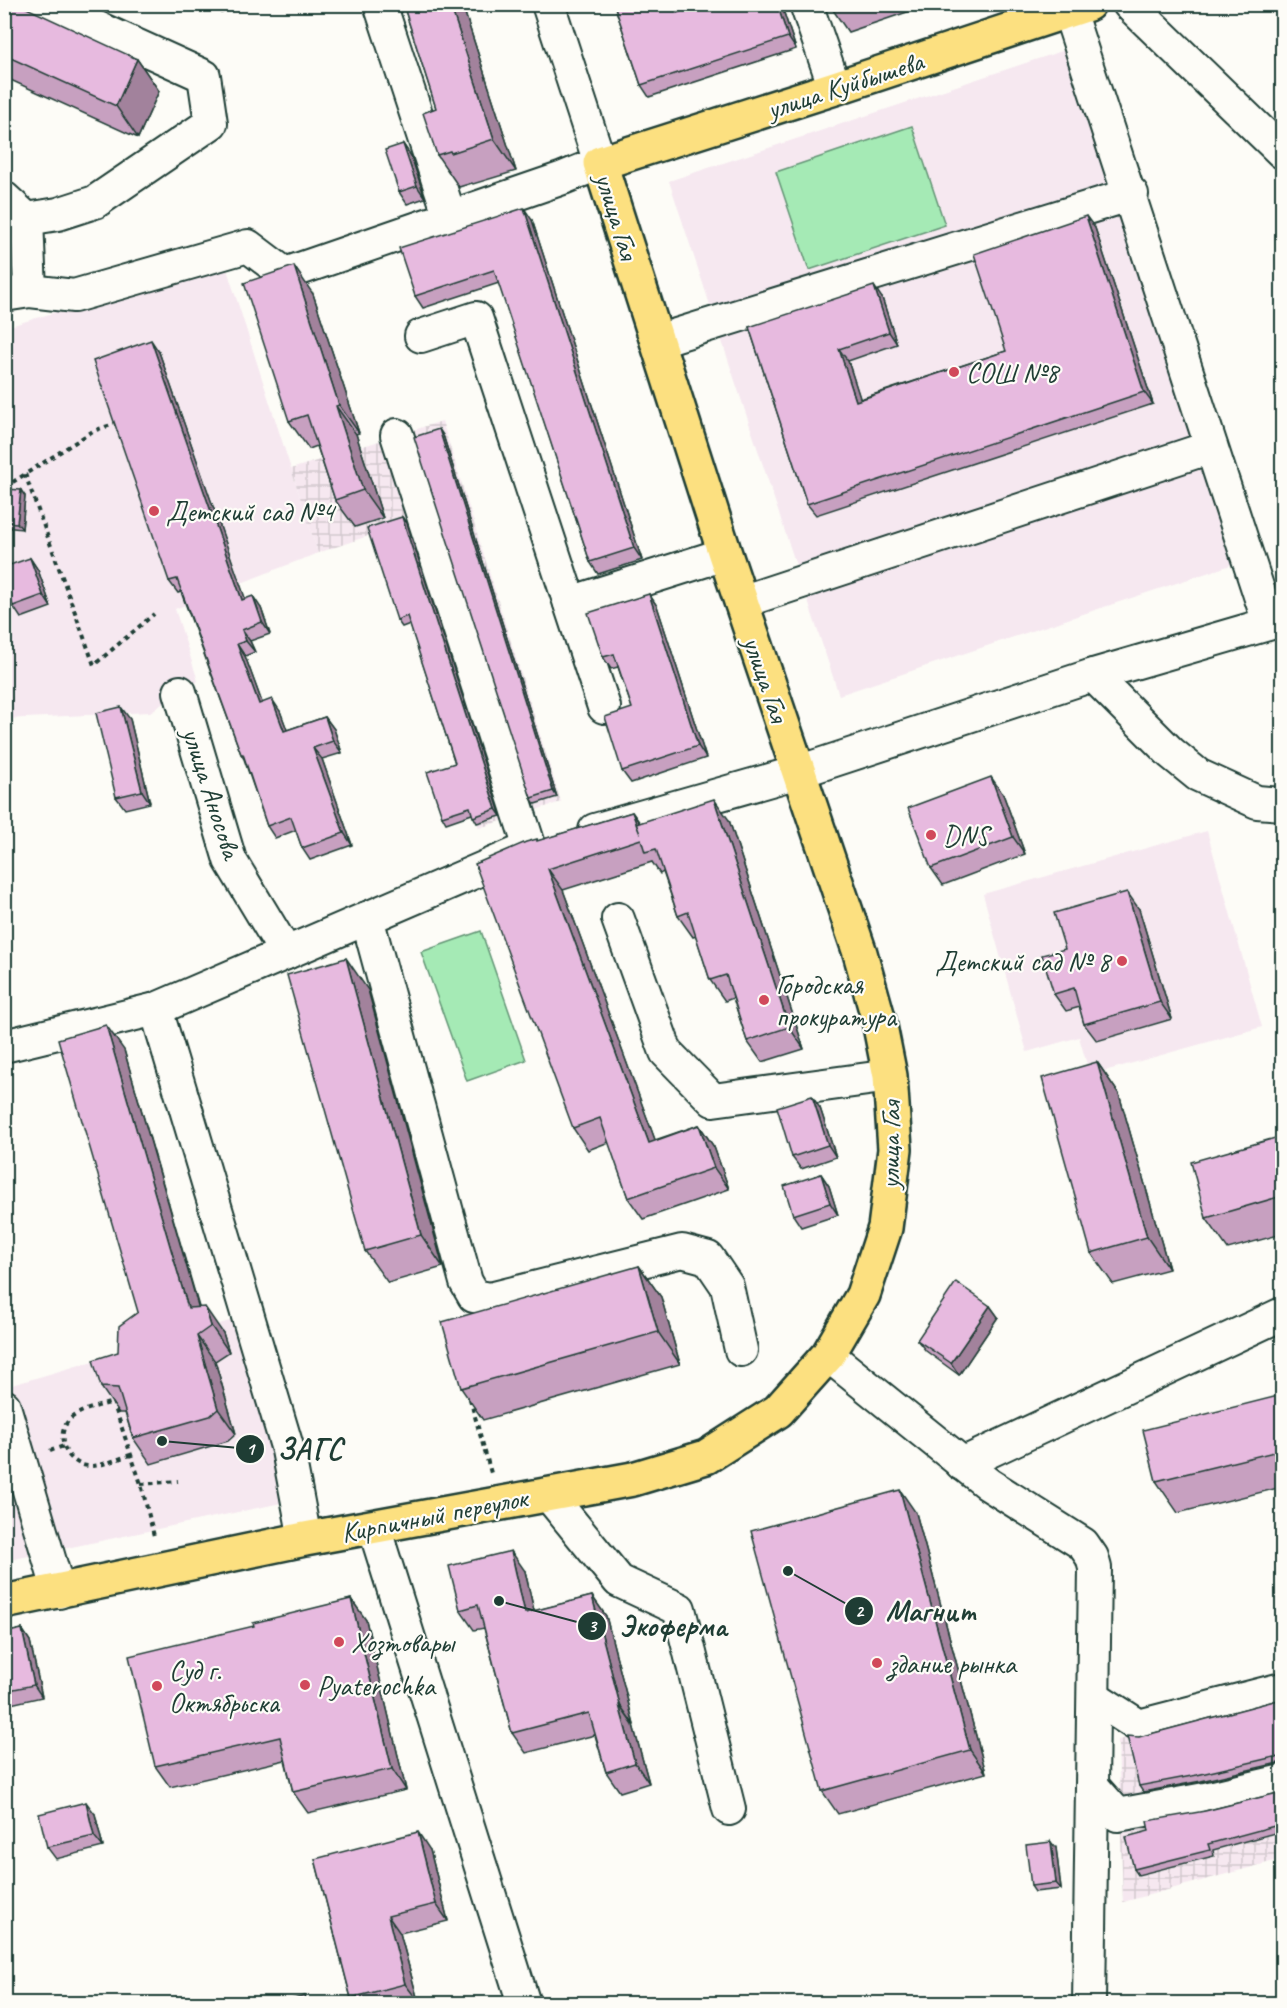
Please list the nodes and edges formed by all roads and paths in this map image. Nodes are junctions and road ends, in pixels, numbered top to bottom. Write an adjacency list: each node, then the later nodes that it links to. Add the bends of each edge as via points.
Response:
1 (45, 4): 13 (street, via 204,76 211,123 95,202)
2 (380, 4): 12 (street)
3 (548, 4): 9 (street, улица Гая)
4 (806, 4): 7 (street)
5 (1129, 4): 8 (street)
6 (1064, 9): 7 (main road, улица Куйбышева); 10 (street)
7 (835, 88): 9 (main road, улица Куйбышева)
8 (1282, 152)
9 (600, 163): 12 (street); 16 (main road, улица Гая)
10 (1131, 194): 16 (street); 19 (street)
11 (4, 198): 13 (street)
12 (450, 217): 14 (street, via 285,274 248,246 74,296)
13 (27, 219): 14 (street)
14 (17, 293)
15 (421, 336): 24 (street, via 476,318)
16 (657, 341): 22 (main road, улица Гая)
17 (118, 422): 20 (path, via 93,431)
18 (397, 435): 32 (street)
19 (1211, 447): 23 (street); 26 (street)
20 (25, 474): 21 (path); 25 (path, via 94,665)
21 (5, 487)
22 (725, 554): 23 (main road, улица Гая); 24 (street)
23 (741, 602): 30 (main road, улица Гая)
24 (570, 603): 29 (street)
25 (154, 614)
26 (1276, 621): 27 (street)
27 (1093, 675): 30 (street); 31 (street, via 1198,775 1257,802)
28 (180, 692): 35 (street, улица Аносова, via 230,860)
29 (604, 707)
30 (798, 772): 32 (street); 38 (main road, улица Гая, via 860,953)
31 (1282, 804)
32 (549, 843): 33 (street)
33 (367, 918): 35 (street); 40 (street, via 466,1281 474,1296 490,1299 682,1251 708,1258 727,1286)
34 (618, 919): 38 (street, via 666,1052 714,1100)
35 (286, 953): 36 (street)
36 (156, 1010): 37 (street); 52 (street, via 288,1450)
37 (4, 1046)
38 (890, 1076): 41 (main road, улица Гая, via 895,1149 885,1228 862,1295)
39 (1282, 1314): 45 (street)
40 (741, 1350)
41 (828, 1355): 45 (street); 49 (main road, Кирпичный переулок, via 778,1411 706,1457 633,1479)
42 (468, 1394): 46 (path)
43 (4, 1406): 53 (street)
44 (131, 1455): 44 (path, via 113,1402 75,1415 64,1428 68,1455 82,1465); 48 (path)
45 (963, 1464): 56 (street, via 1083,1544 1092,1557)
46 (492, 1475)
47 (178, 1481): 48 (path)
48 (141, 1484): 51 (path)
49 (548, 1494): 50 (main road, Кирпичный переулок); 59 (street, via 619,1581 679,1609)
50 (374, 1527): 52 (main road, Кирпичный переулок); 60 (street)
51 (154, 1536)
52 (306, 1539): 53 (main road, Кирпичный переулок)
53 (59, 1592): 54 (main road, Кирпичный переулок)
54 (4, 1602)
55 (1282, 1689): 56 (street, via 1139,1726)
56 (1095, 1697): 58 (street)
57 (1282, 1781): 58 (street, via 1118,1815)
58 (1094, 1788): 61 (street)
59 (729, 1809)
60 (524, 2004)
61 (1089, 2004)

